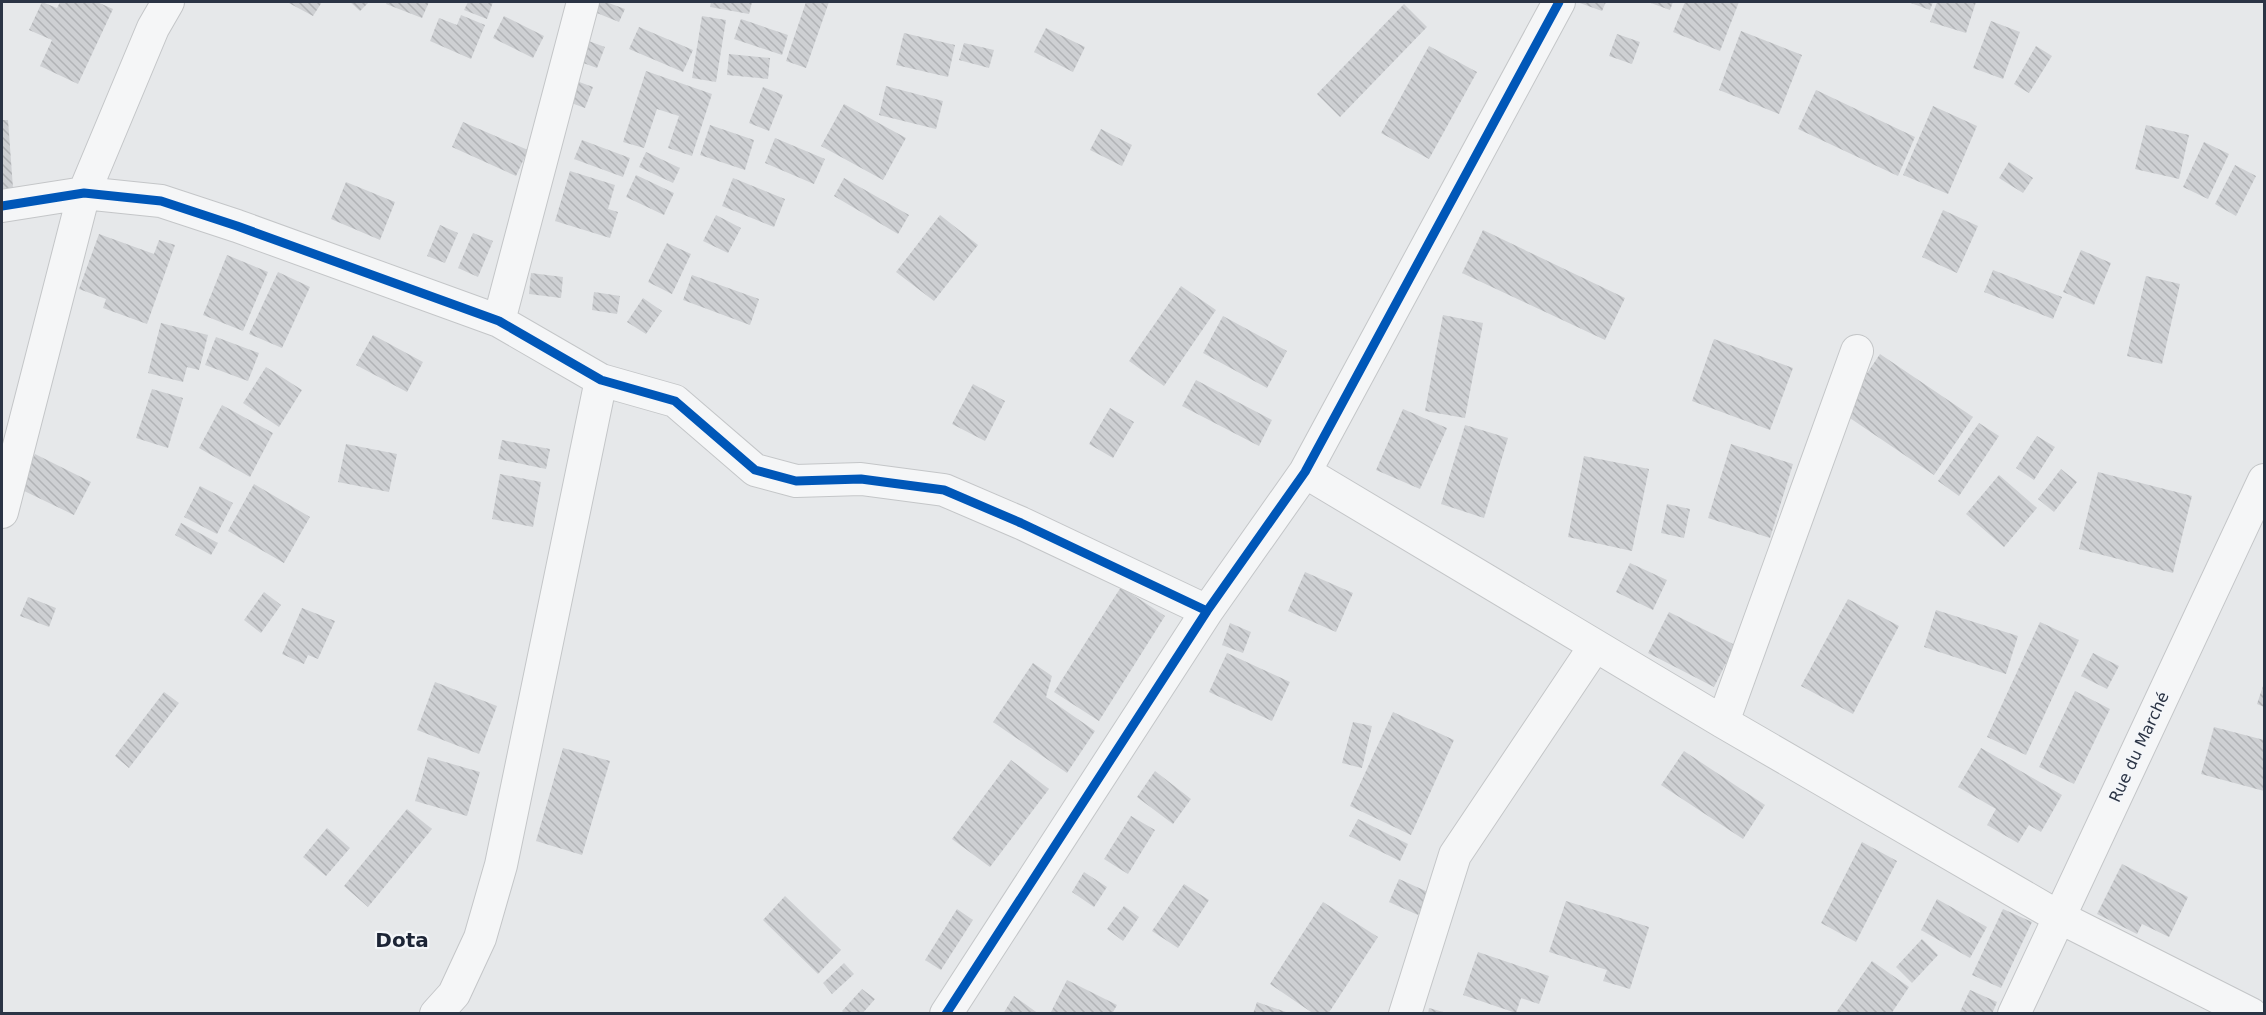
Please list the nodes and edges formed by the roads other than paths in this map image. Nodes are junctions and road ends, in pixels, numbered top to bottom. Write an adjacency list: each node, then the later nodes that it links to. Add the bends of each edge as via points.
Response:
1 (168, 2): 4 (street, via 153,28)
2 (584, 2): 6 (street)
3 (1559, 2): 9 (street)
4 (84, 193): 5 (street); 6 (street, via 161,201); 11 (street)
5 (2, 206)
6 (499, 321): 8 (street)
7 (1857, 351): 14 (street)
8 (601, 380): 12 (street, via 675,401 755,470 796,481 861,479 944,490); 16 (street, via 501,865 480,938 454,994)
9 (1305, 472): 12 (street); 13 (street)
10 (2265, 480): 15 (street, Rue du Marché)
11 (2, 512)
12 (1207, 610): 17 (street)
13 (1595, 646): 14 (street); 18 (street, via 1455,855)
14 (1723, 722): 15 (street)
15 (2059, 917): 19 (street, Rue du Marché); 20 (street)
16 (436, 1014)
17 (946, 1014)
18 (1406, 1014)
19 (2014, 1014)
20 (2251, 1014)

